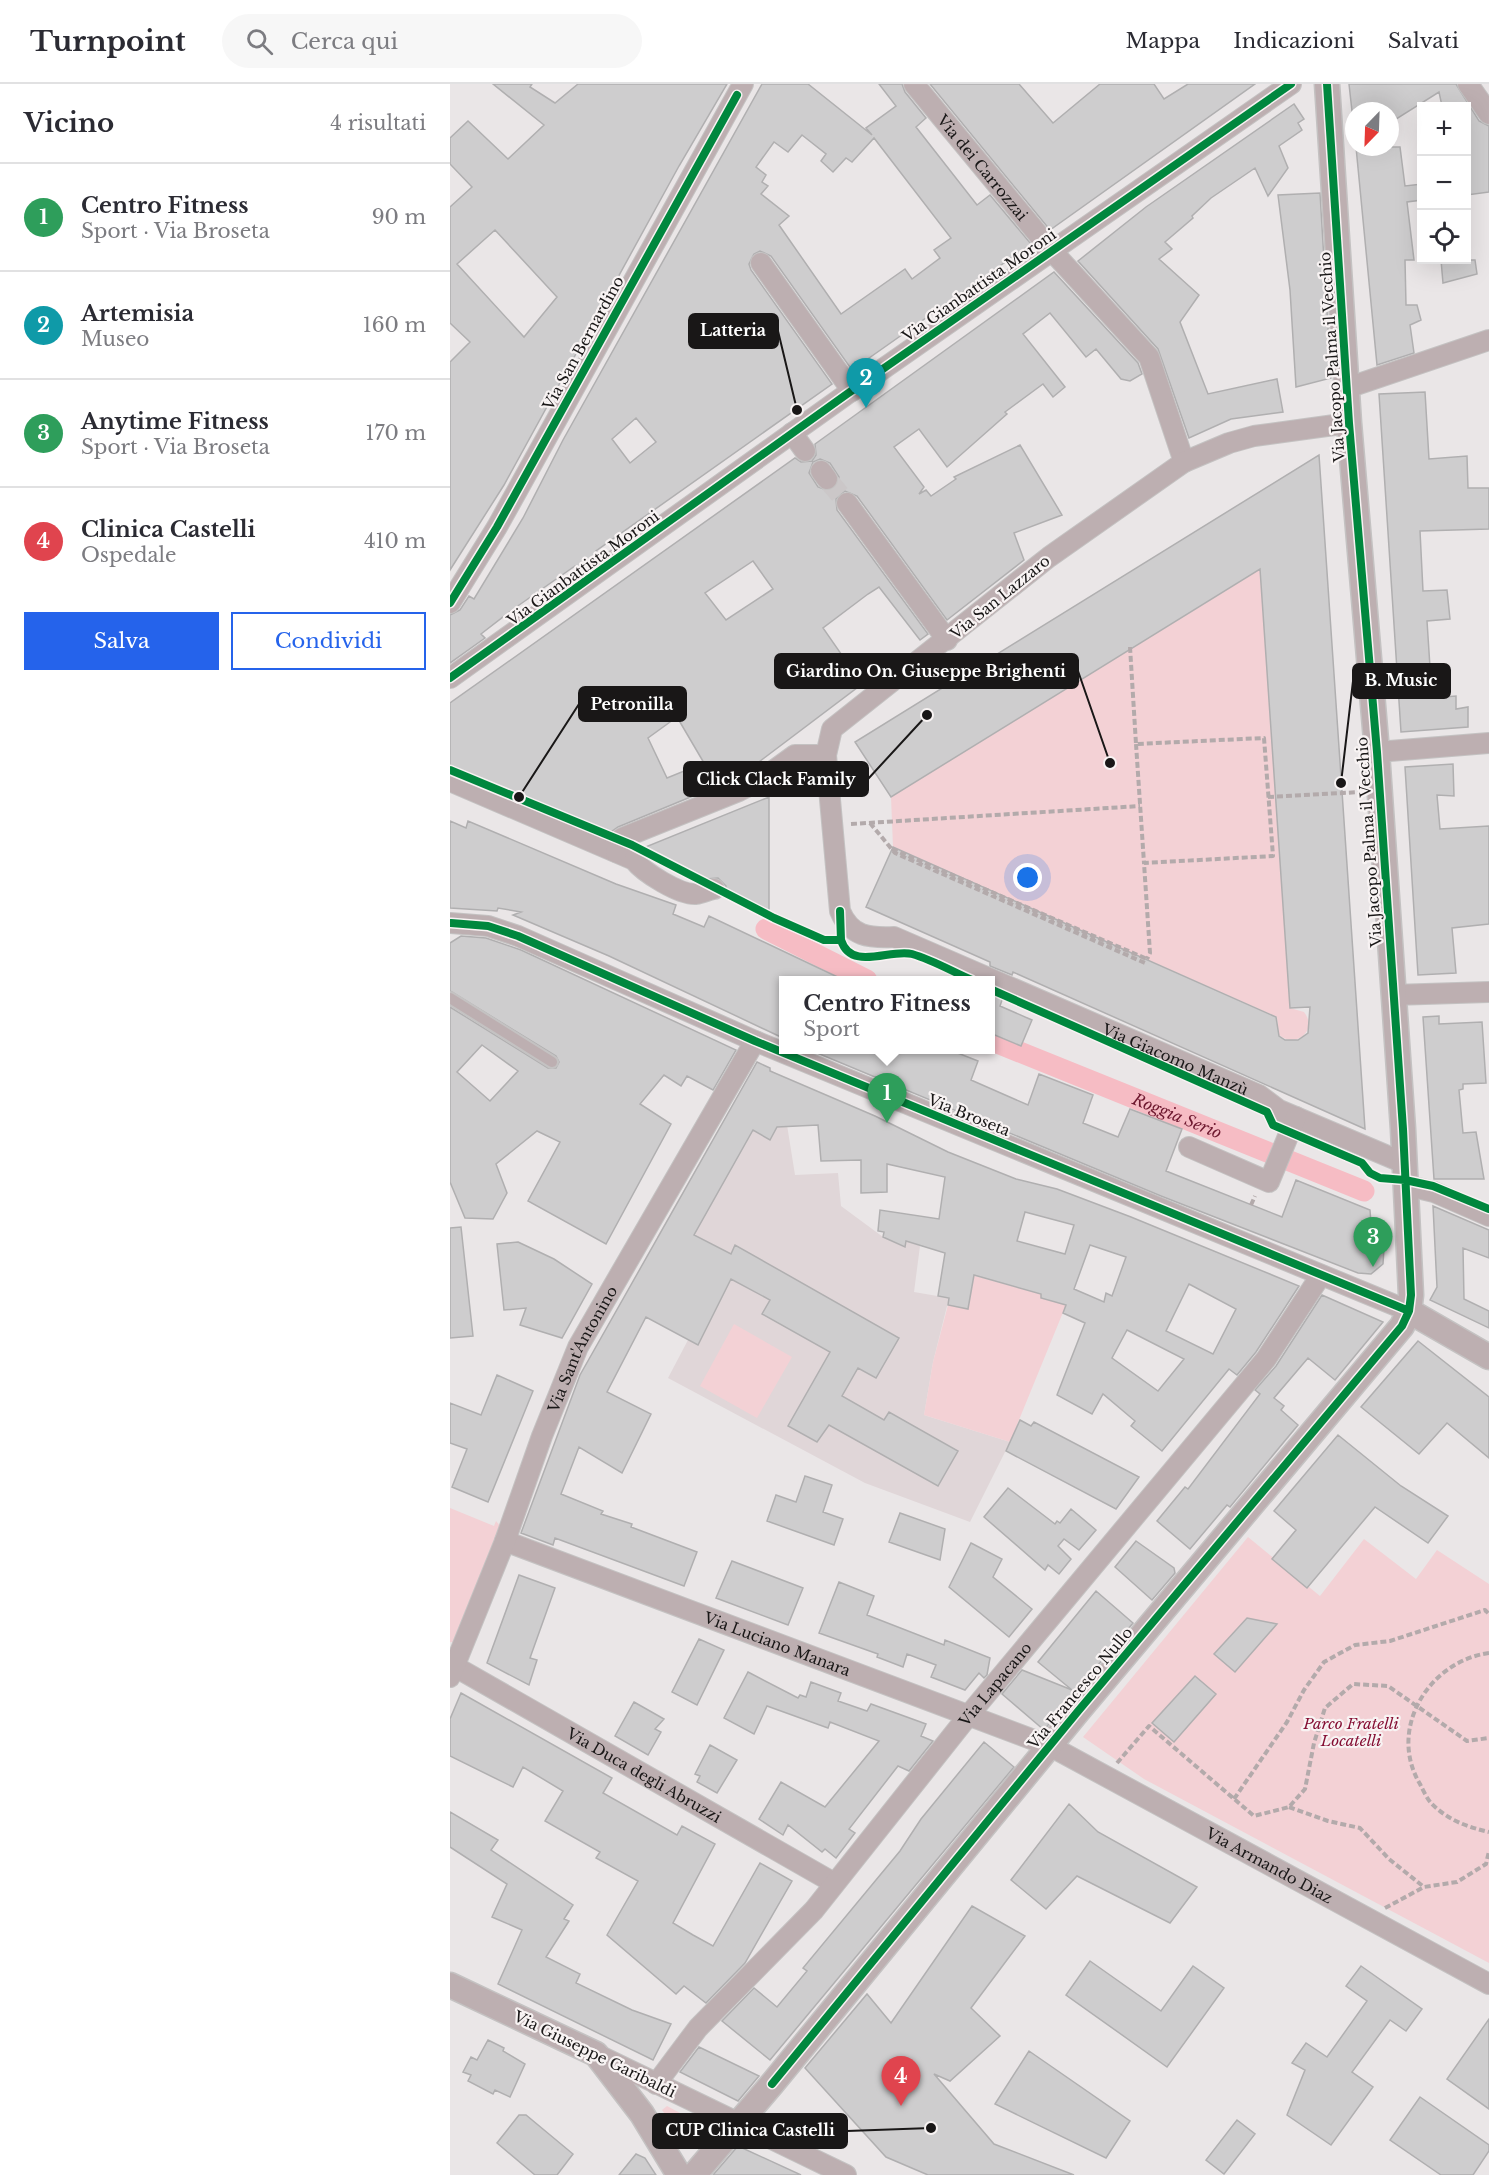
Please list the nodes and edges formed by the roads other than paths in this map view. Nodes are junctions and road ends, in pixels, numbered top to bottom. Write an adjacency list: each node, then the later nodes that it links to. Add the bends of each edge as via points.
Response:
1 (743, 84): 17 (street, Via San Bernardino)
2 (914, 84): 7 (street, Via dei Carrozzai)
3 (1291, 84): 7 (street, Via Gianbattista Moroni)
4 (1327, 84): 10 (street, Via Jacopo Palma il Vecchio)
5 (1468, 84): 6 (street)
6 (1489, 114)
7 (1052, 251): 11 (street, Via Gianbattista Moroni); 15 (street, via 1149,357)
8 (760, 263): 11 (street)
9 (1489, 340): 10 (street)
10 (1347, 388): 12 (street, Via Jacopo Palma il Vecchio)
11 (852, 391): 13 (street, Via Gianbattista Moroni)
12 (1349, 423): 15 (street, Via San Lazzaro, via 1254,436); 21 (street, Via Jacopo Palma il Vecchio)
13 (792, 434): 14 (street); 19 (street, Via Gianbattista Moroni)
14 (805, 451)
15 (1184, 462): 18 (street, Via San Lazzaro, via 1049,557)
16 (847, 503): 18 (street)
17 (450, 603)
18 (947, 640): 22 (street, Via San Lazzaro, via 832,729)
19 (450, 678)
20 (1489, 743): 21 (street)
21 (1377, 752): 30 (street, Via Jacopo Palma il Vecchio)
22 (826, 755): 24 (street, via 795,755 739,791 622,838); 27 (street, Via Giacomo Manzù, via 840,911 845,922 868,938 894,937)
23 (450, 781): 24 (street)
24 (616, 852): 25 (street, via 634,860 656,879 693,894)
25 (714, 889)
26 (450, 923): 32 (street, Via Broseta, via 488,926 518,936)
27 (984, 976)
28 (995, 981): 36 (street, Via Giacomo Manzù, via 1259,1095)
29 (1489, 992): 30 (street)
30 (1393, 995): 38 (street, Via Jacopo Palma il Vecchio)
31 (450, 998): 35 (lane)
32 (755, 1041): 33 (street, Via Broseta); 43 (street, Via Sant'Antonino, via 578,1347)
33 (779, 1051)
34 (786, 1054): 40 (street, Via Broseta)
35 (552, 1062)
36 (1296, 1118): 37 (street, via 1269,1182); 38 (street, Via Giacomo Manzù)
37 (1189, 1147)
38 (1404, 1174): 39 (street, Via Giacomo Manzù); 41 (street, Via Jacopo Palma il Vecchio)
39 (1489, 1216)
40 (1321, 1275): 41 (street, Via Broseta); 45 (street, Via Lapacano, via 1266,1359)
41 (1409, 1311): 42 (street, Via Broseta); 46 (street, Via Francesco Nullo, via 1402,1326)
42 (1489, 1357)
43 (505, 1541): 44 (street, Via Sant'Antonino); 45 (street, Via Luciano Manara)
44 (452, 1672): 47 (street, Via Duca degli Abruzzi)
45 (968, 1716): 46 (street, Via Luciano Manara); 47 (street, Via Lapacano)
46 (1050, 1746): 48 (street, Via Armando Diaz); 52 (street, Via Francesco Nullo)
47 (834, 1883): 51 (street, Via Lapacano, via 814,1910 698,2028)
48 (1489, 1984)
49 (450, 1985): 50 (street, Via Giuseppe Garibaldi)
50 (596, 2054): 51 (street, Via Giuseppe Garibaldi); 53 (street, via 642,2114)
51 (656, 2084): 52 (street, Via Giuseppe Garibaldi)
52 (739, 2123): 54 (street, Via Francesco Nullo); 55 (street, Via Giuseppe Garibaldi)
53 (678, 2175)
54 (694, 2175)
55 (846, 2175)

